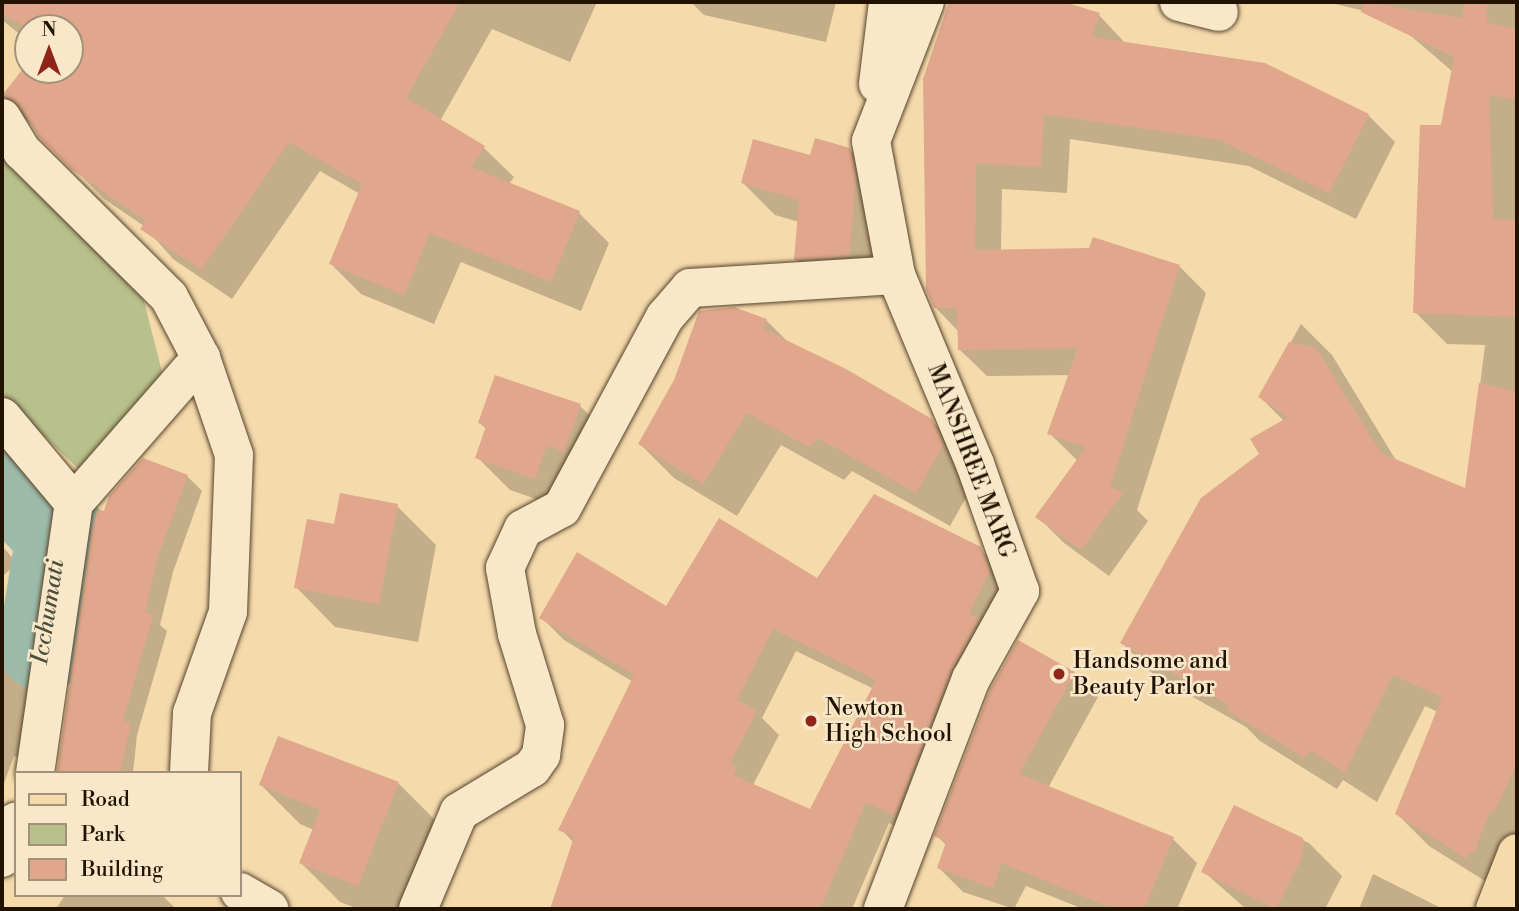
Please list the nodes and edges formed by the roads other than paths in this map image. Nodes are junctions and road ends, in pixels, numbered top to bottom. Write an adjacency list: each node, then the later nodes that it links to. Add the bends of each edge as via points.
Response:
1 (888, 2): 6 (street)
2 (925, 2): 6 (street)
3 (1179, 2): 4 (street)
4 (1219, 12)
5 (2, 118): 8 (street, via 22,151 169,297)
6 (871, 141): 7 (street, MANSHREE MARG)
7 (896, 275): 18 (street, via 690,288 665,317 562,508 523,529 505,568 517,634 545,725 541,755 532,768 459,812); 19 (street, MANSHREE MARG, via 975,464 1020,590 971,679)
8 (201, 358): 10 (street); 12 (street, via 234,455 228,611 192,713)
9 (2, 417): 10 (street)
10 (74, 503): 11 (street)
11 (35, 771)
12 (189, 771)
13 (14, 827): 15 (street)
14 (1517, 853): 20 (main road)
15 (2, 858)
16 (242, 893): 17 (street)
17 (269, 909)
18 (418, 909)
19 (883, 909)
20 (1495, 909)

